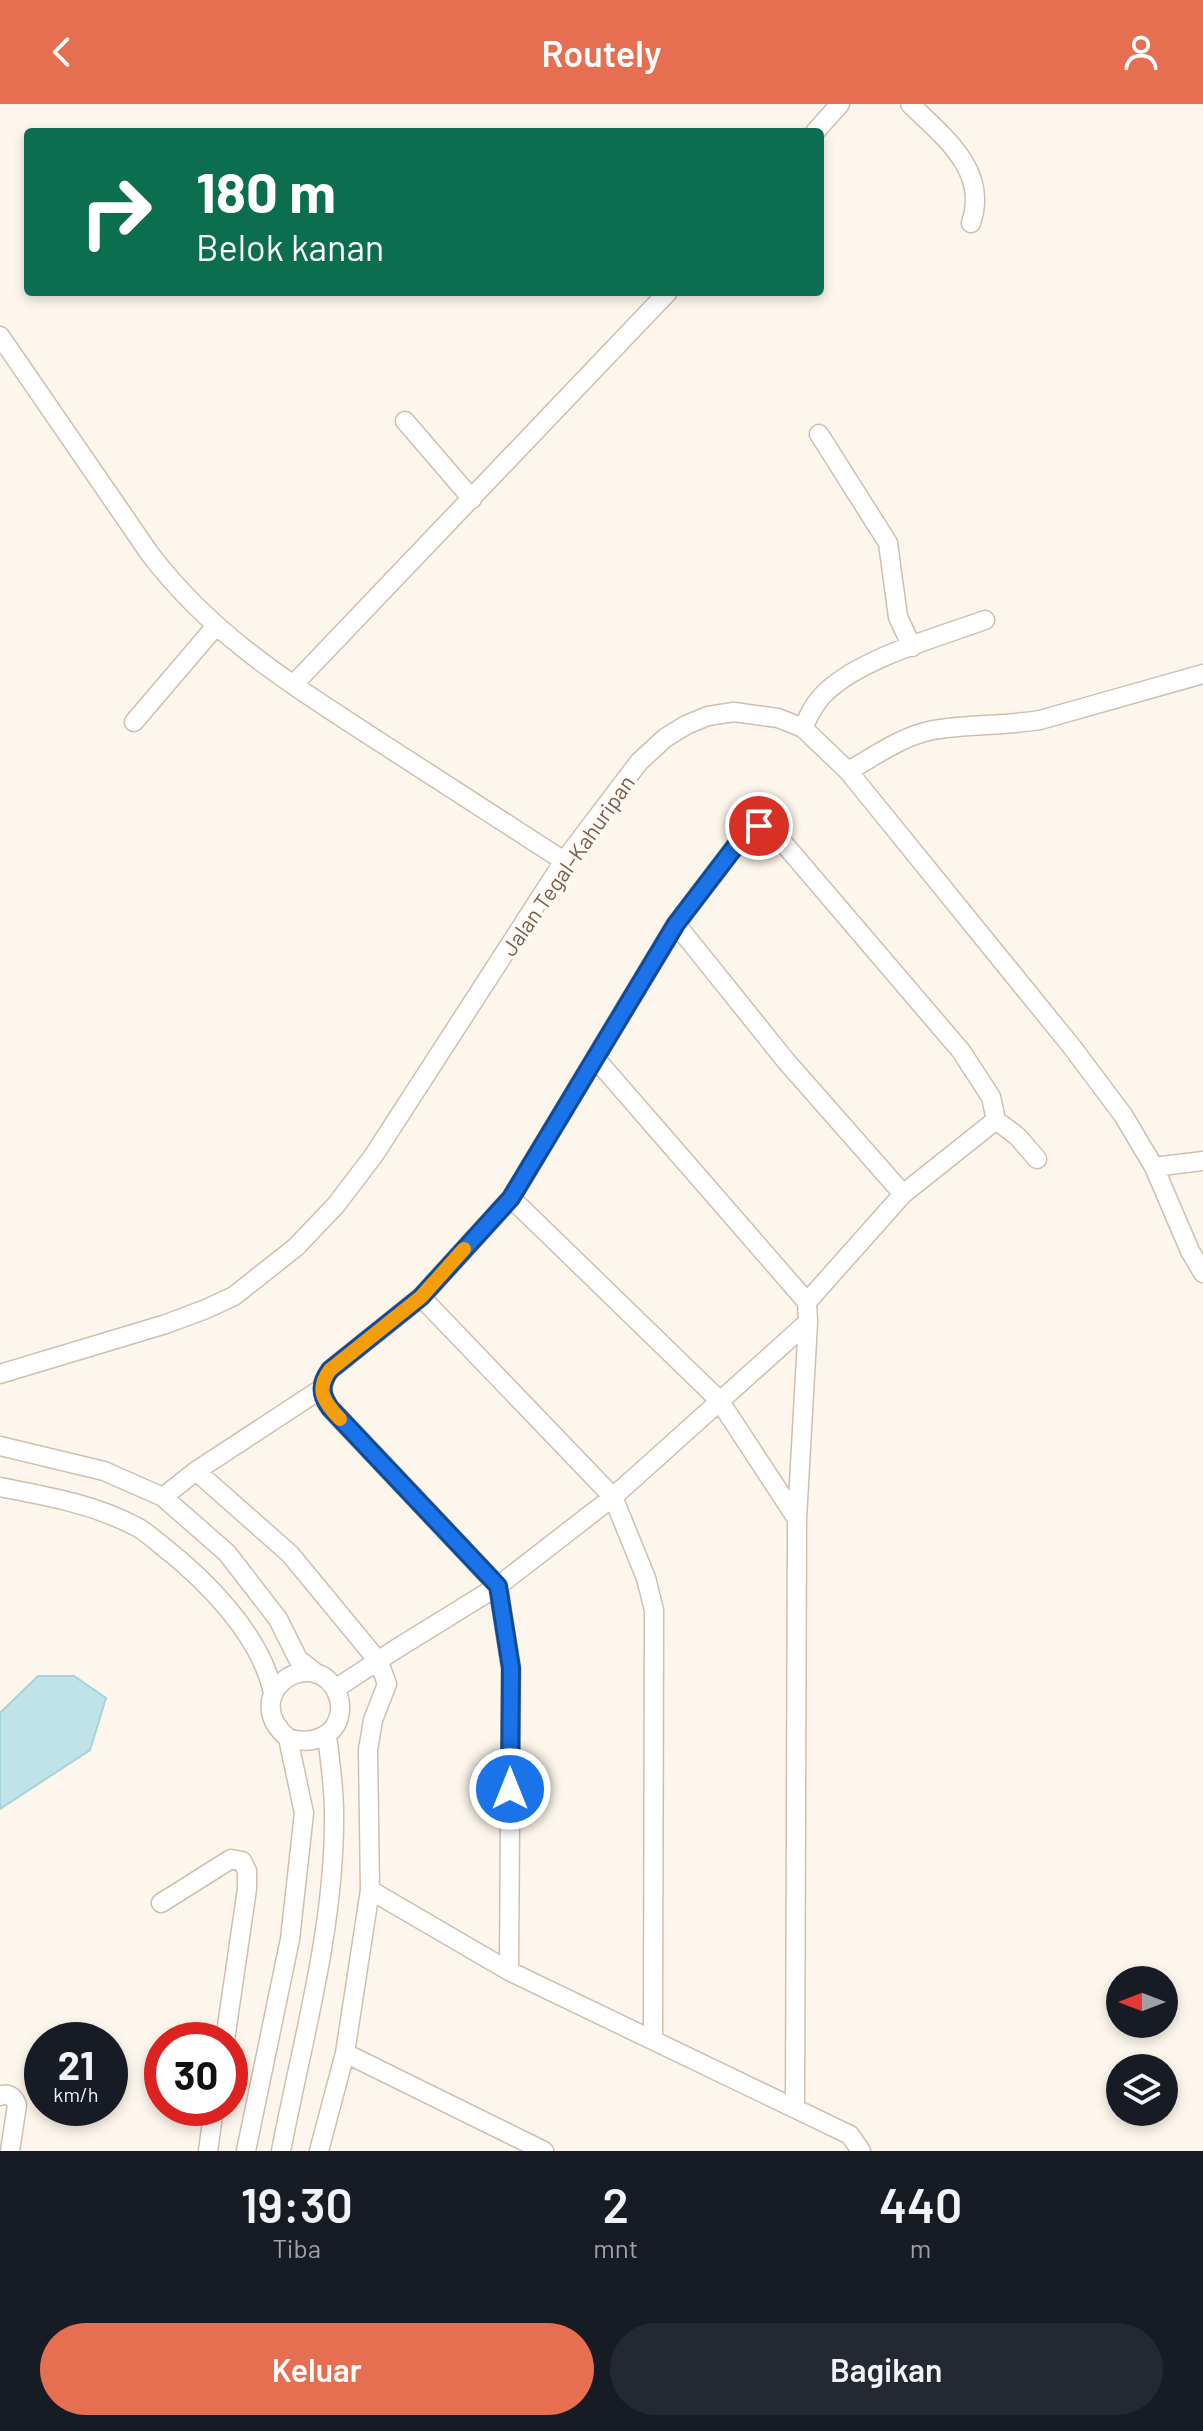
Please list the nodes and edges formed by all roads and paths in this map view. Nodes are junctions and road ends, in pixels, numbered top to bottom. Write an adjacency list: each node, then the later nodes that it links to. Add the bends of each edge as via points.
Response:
1 (840, 104): 3 (street)
2 (910, 104): 4 (street, via 950,142 969,172 977,195)
3 (819, 128)
4 (971, 223)
5 (664, 296): 9 (street)
6 (0, 336): 11 (street, via 167,577)
7 (405, 421): 9 (street)
8 (819, 434): 12 (street, via 888,543 898,617)
9 (472, 499): 14 (street)
10 (985, 620): 12 (street)
11 (215, 627): 14 (street); 15 (street)
12 (912, 647): 16 (street, via 840,680 812,709)
13 (1203, 674): 17 (street, via 1040,720 933,730 907,738)
14 (293, 685): 18 (street)
15 (134, 722)
16 (803, 728): 17 (street, Jalan Tegal–Kahuripan); 18 (street, Jalan Tegal–Kahuripan, via 778,718 734,712 686,725 639,762)
17 (848, 771): 24 (street, Jalan Tegal–Kahuripan, via 1072,1047)
18 (564, 861): 31 (street, Jalan Tegal–Kahuripan, via 374,1155 296,1247 234,1296 206,1309)
19 (676, 924): 20 (street); 21 (street, via 747,831 766,828 961,1051 991,1097); 25 (street)
20 (595, 1058): 26 (street); 29 (street)
21 (996, 1120): 22 (street); 25 (street)
22 (1037, 1159)
23 (1203, 1161): 24 (street)
24 (1154, 1167): 27 (street, Jalan Tegal–Kahuripan)
25 (903, 1194): 29 (street)
26 (511, 1198): 28 (street); 33 (street)
27 (1203, 1273)
28 (421, 1297): 32 (street, via 330,1370); 38 (street)
29 (807, 1302): 30 (street)
30 (808, 1322): 33 (street); 39 (street)
31 (0, 1374)
32 (321, 1389): 35 (street); 40 (street, via 330,1408)
33 (719, 1400): 38 (street); 39 (street)
34 (0, 1446): 37 (street, via 104,1471)
35 (196, 1471): 37 (street); 41 (street, via 290,1554)
36 (0, 1487): 44 (street, via 77,1502 137,1526 193,1570 247,1634)
37 (163, 1497): 42 (street, via 227,1553 278,1619 298,1659)
38 (613, 1497): 40 (street); 51 (street, via 654,1610)
39 (797, 1519): 54 (street)
40 (498, 1586): 41 (street); 49 (street, via 511,1668)
41 (379, 1662): 43 (street); 47 (street, via 387,1684 368,1750)
42 (317, 1674): 43 (street); 44 (street, via 290,1675)
43 (335, 1689): 45 (street, via 340,1713)
44 (273, 1693): 46 (street, via 272,1718)
45 (327, 1735): 46 (street, via 315,1741); 60 (street, via 335,1818 331,1880)
46 (288, 1738): 59 (street, via 304,1813 290,1939)
47 (370, 1890): 49 (street); 52 (street)
48 (161, 1903): 50 (street, via 231,1859 242,1861 247,1889)
49 (509, 1971): 51 (street)
50 (228, 2022)
51 (653, 2038): 54 (street)
52 (345, 2053): 56 (street); 61 (street)
53 (0, 2096): 57 (street, via 14,2098 17,2105)
54 (795, 2107): 63 (street, via 850,2135)
55 (211, 2126): 58 (street)
56 (507, 2142): 62 (street)
57 (10, 2151)
58 (208, 2151)
59 (246, 2151)
60 (281, 2151)
61 (319, 2151)
62 (544, 2151)
63 (861, 2151)

